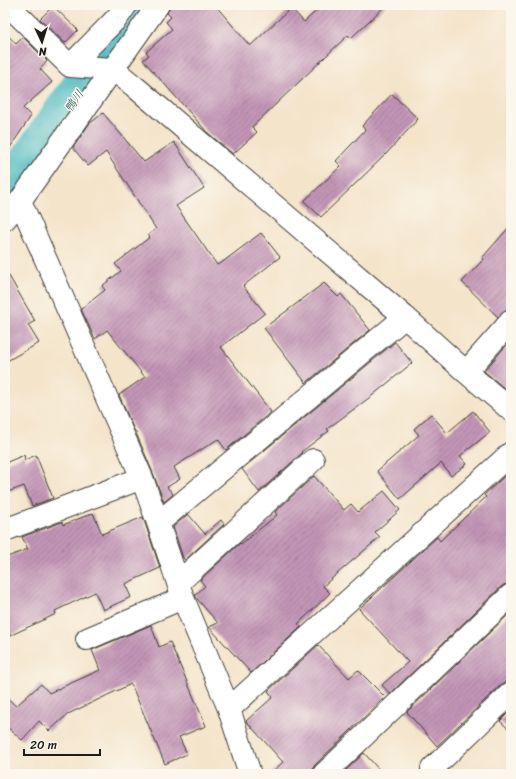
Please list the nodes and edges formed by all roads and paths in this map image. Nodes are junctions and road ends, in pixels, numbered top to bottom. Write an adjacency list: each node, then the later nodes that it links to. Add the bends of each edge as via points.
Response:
1 (8, 5): 5 (street)
2 (158, 5): 4 (street)
3 (117, 9): 4 (street); 5 (street)
4 (133, 40): 6 (street)
5 (70, 66): 6 (street)
6 (113, 69): 7 (street); 9 (street)
7 (20, 201): 8 (street); 15 (street)
8 (5, 219)
9 (405, 316): 11 (street); 16 (street)
10 (511, 321): 11 (street)
11 (466, 372): 12 (street)
12 (511, 410)
13 (511, 453): 22 (street)
14 (313, 460): 18 (street)
15 (142, 478): 16 (street); 17 (street)
16 (158, 523): 18 (street)
17 (5, 530)
18 (181, 591): 20 (street); 22 (street)
19 (511, 595): 25 (street)
20 (87, 639)
21 (511, 693): 23 (street)
22 (229, 709): 24 (street)
23 (432, 769)
24 (250, 774)
25 (324, 774)

